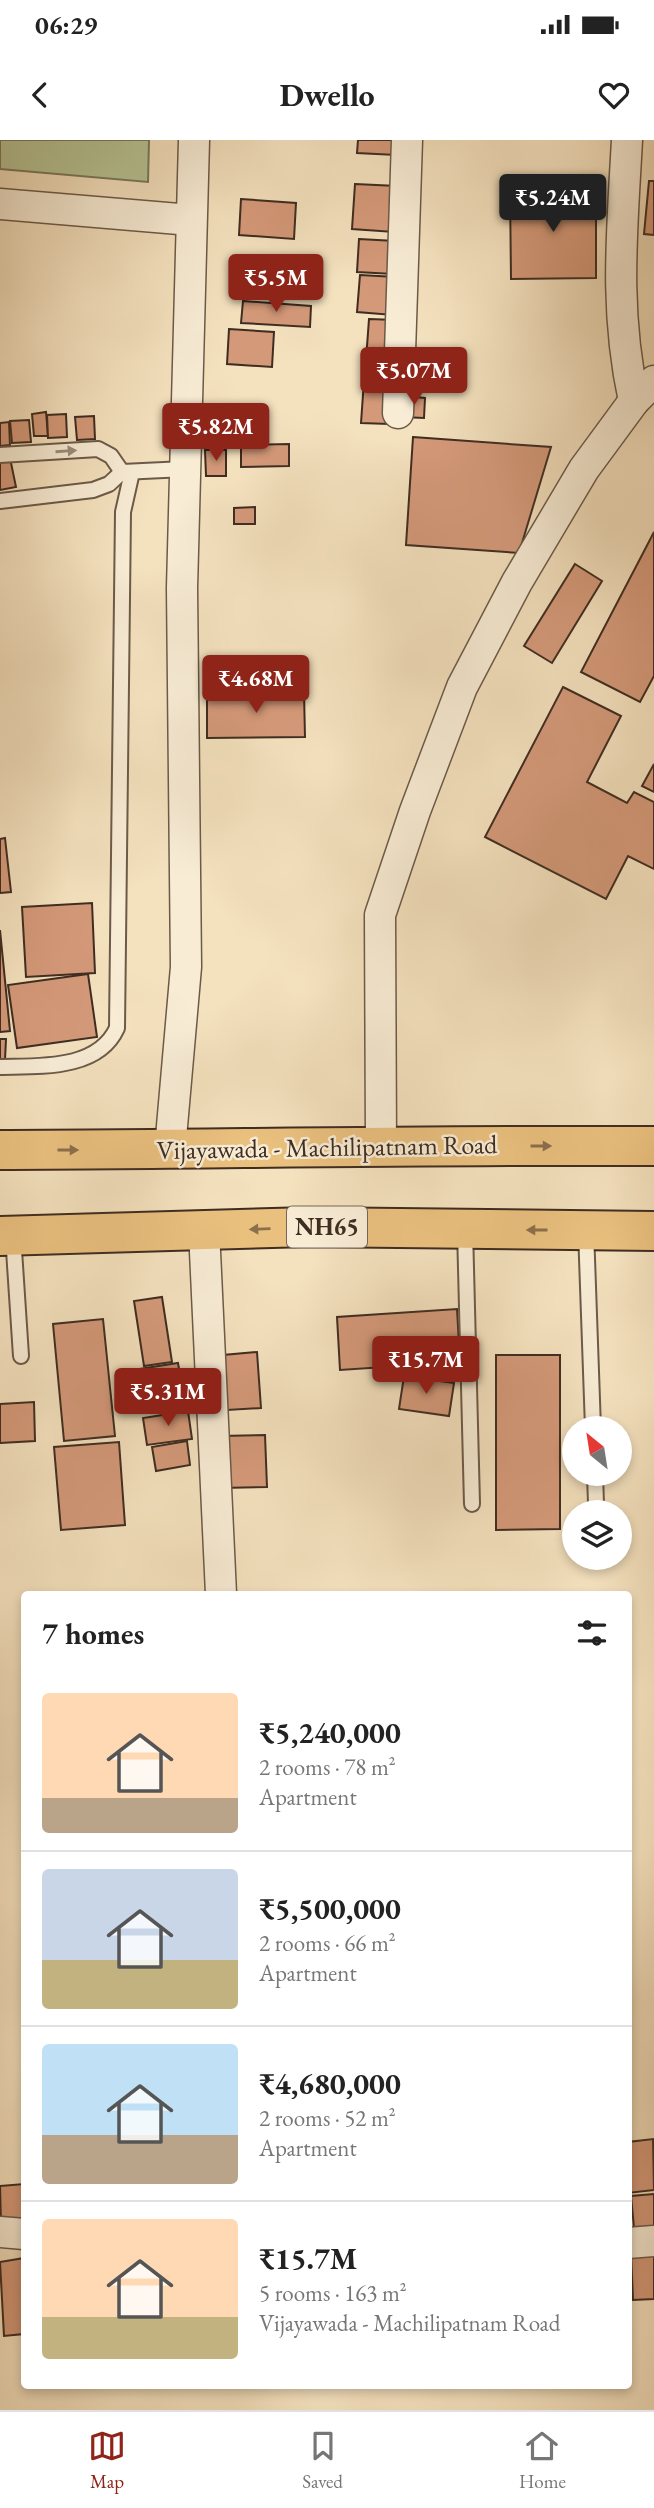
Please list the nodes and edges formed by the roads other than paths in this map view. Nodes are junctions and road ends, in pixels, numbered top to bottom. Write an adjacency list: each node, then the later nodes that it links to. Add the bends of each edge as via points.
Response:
1 (194, 140): 5 (street)
2 (407, 140): 7 (street)
3 (627, 140): 6 (street, via 621,333)
4 (0, 204): 5 (street)
5 (191, 220): 9 (street)
6 (644, 391): 13 (street, via 584,469 517,582 462,687 415,811 380,915)
7 (398, 413)
8 (0, 455): 10 (lane, one-way to 10, via 98,449)
9 (185, 469): 10 (lane); 15 (street, via 186,967)
10 (127, 472): 11 (lane, via 93,491); 12 (lane, via 117,1028 111,1042 98,1053 50,1065)
11 (0, 501)
12 (0, 1067)
13 (381, 1144): 14 (highway, Vijayawada - Machilipatnam Road, one-way to 14); 15 (highway, Vijayawada - Machilipatnam Road)
14 (654, 1146)
15 (170, 1149): 16 (highway, Vijayawada - Machilipatnam Road, one-way to 15)
16 (0, 1150)
17 (465, 1229): 18 (highway, NH65, one-way to 18); 19 (highway, NH65, one-way to 17); 24 (lane)
18 (204, 1230): 21 (highway, NH65); 25 (street)
19 (586, 1230): 20 (highway, NH65); 23 (lane)
20 (654, 1231)
21 (7, 1236): 22 (lane)
22 (22, 1356)
23 (593, 1416)
24 (472, 1504)
25 (221, 1591)
26 (0, 2232): 27 (street)
27 (21, 2234)
28 (654, 2241): 29 (street)
29 (632, 2243)

